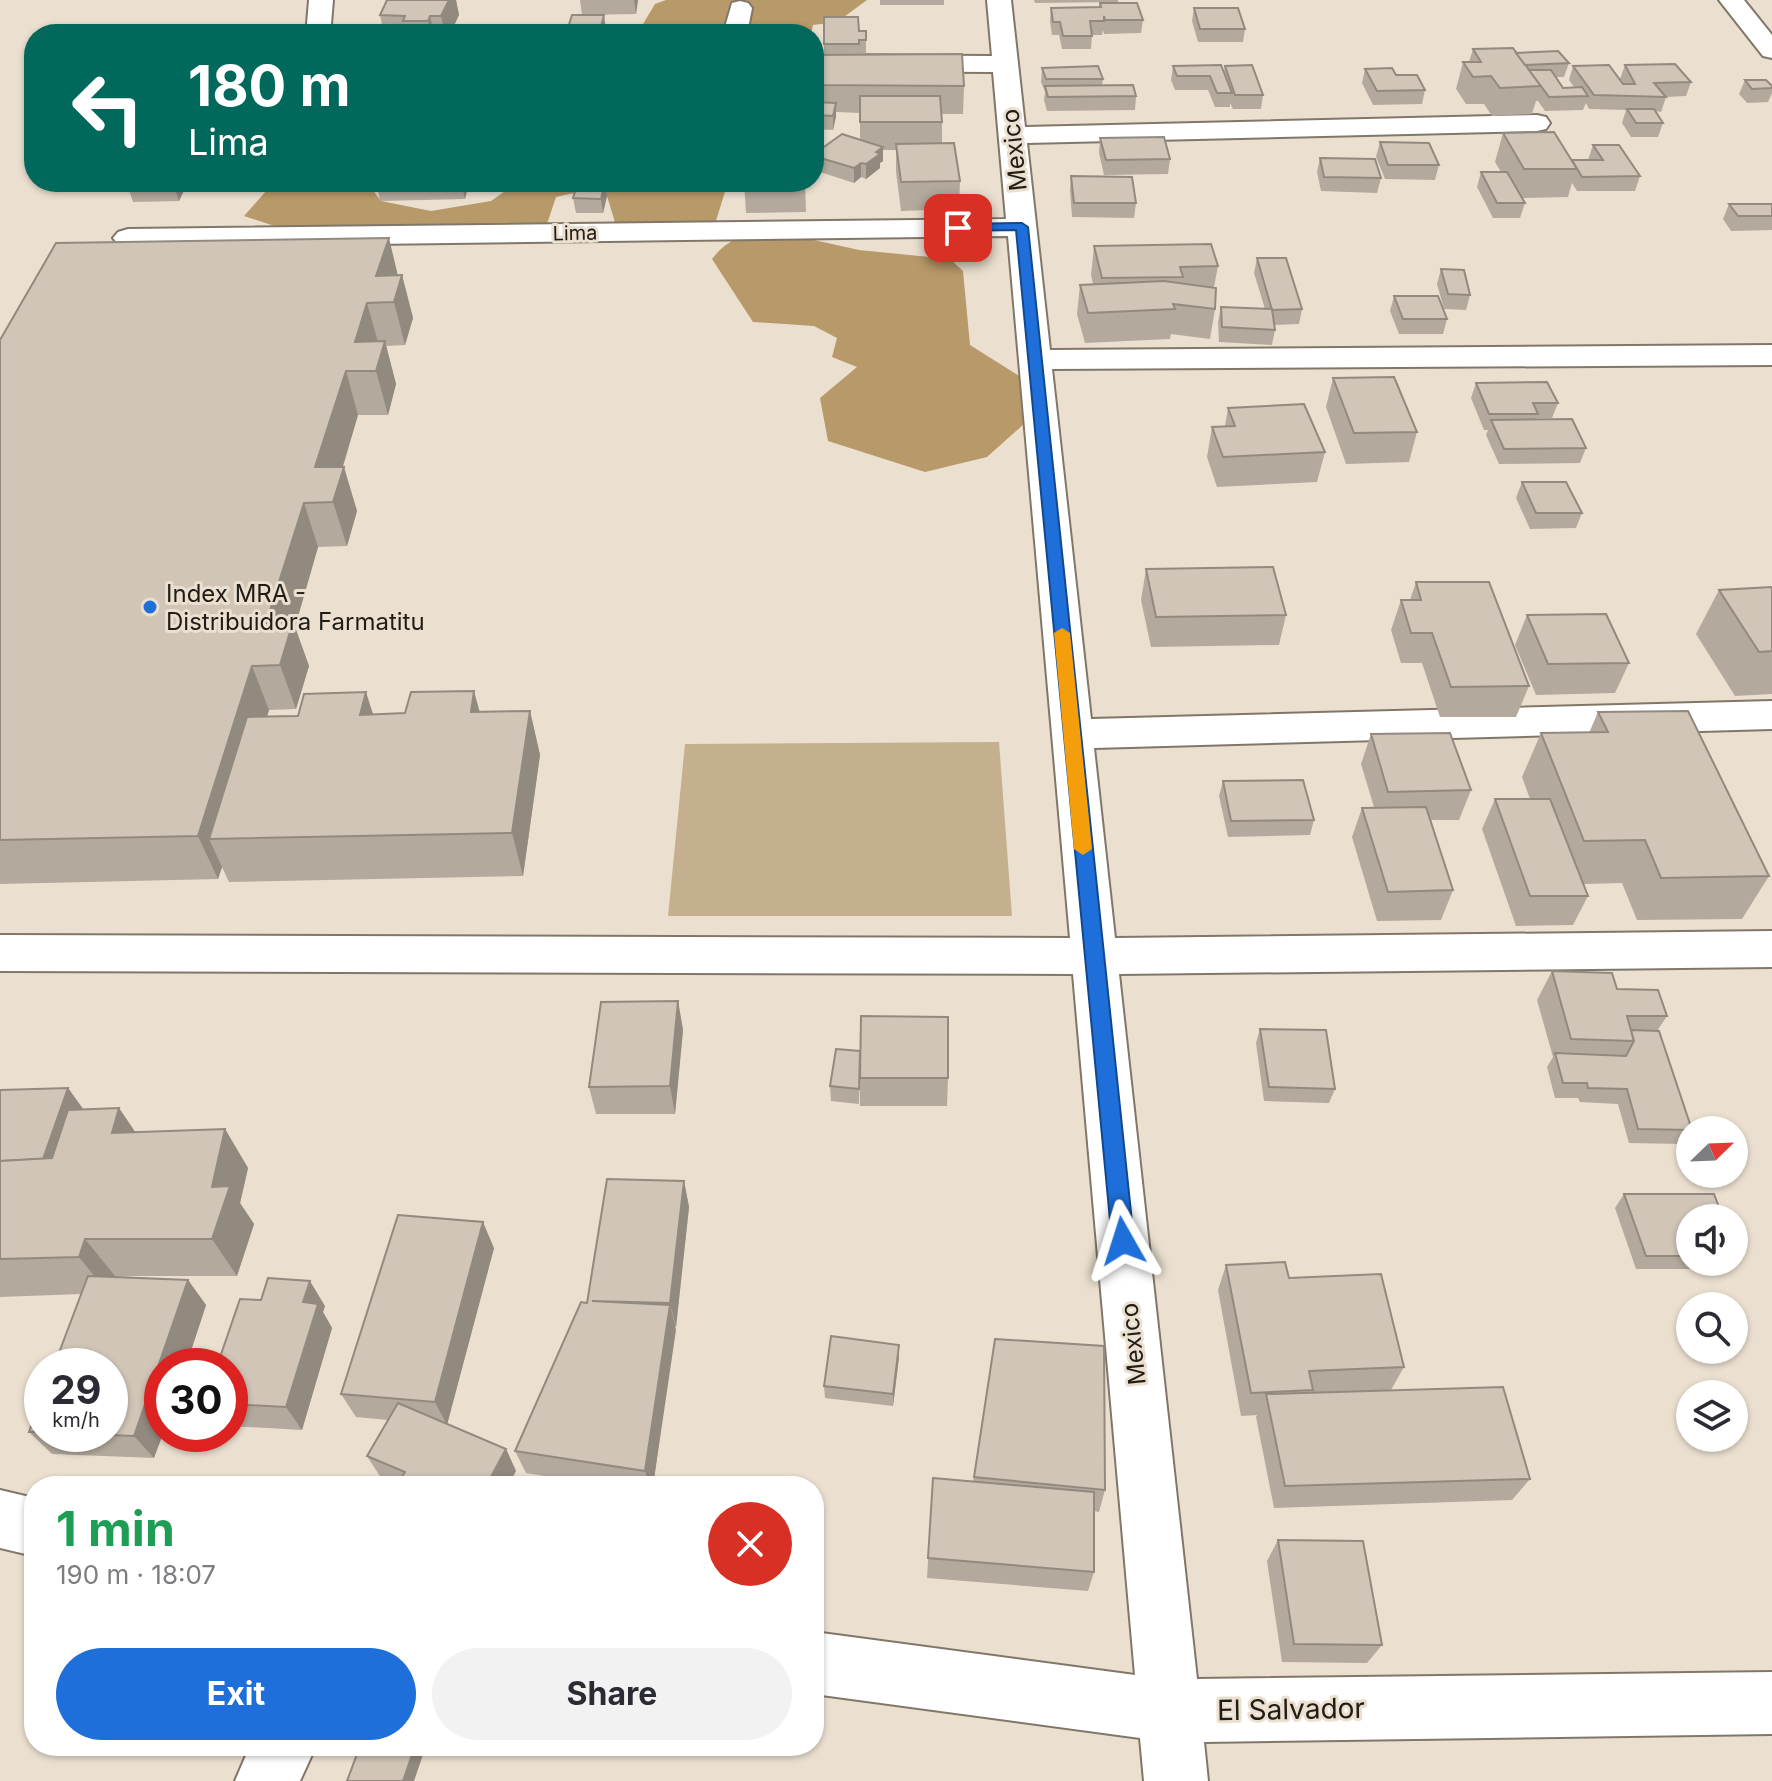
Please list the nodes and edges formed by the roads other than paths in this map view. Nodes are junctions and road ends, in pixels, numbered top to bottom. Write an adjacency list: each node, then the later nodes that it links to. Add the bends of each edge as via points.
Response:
1 (321, 0): 5 (street)
2 (999, 0): 9 (street, Mexico)
3 (1731, 0): 7 (street)
4 (740, 8): 6 (street)
5 (319, 24)
6 (737, 24)
7 (1772, 51)
8 (824, 63): 9 (street)
9 (1005, 64): 11 (street, Mexico)
10 (1537, 123): 11 (street)
11 (1013, 135): 12 (street, Mexico)
12 (1022, 227): 13 (street, Lima); 15 (street, Mexico)
13 (128, 238)
14 (1772, 355): 15 (street)
15 (1035, 360): 17 (street, Mexico)
16 (1772, 715): 17 (street)
17 (1072, 734): 20 (street, Mexico)
18 (1772, 949): 20 (street)
19 (0, 953): 20 (street)
20 (1094, 956): 25 (street, Mexico)
21 (0, 1519): 22 (street)
22 (24, 1525)
23 (824, 1664): 25 (street, El Salvador)
24 (1772, 1703): 25 (street, El Salvador)
25 (1169, 1711): 28 (street, Mexico)
26 (279, 1756): 27 (street)
27 (267, 1781)
28 (1176, 1781)

